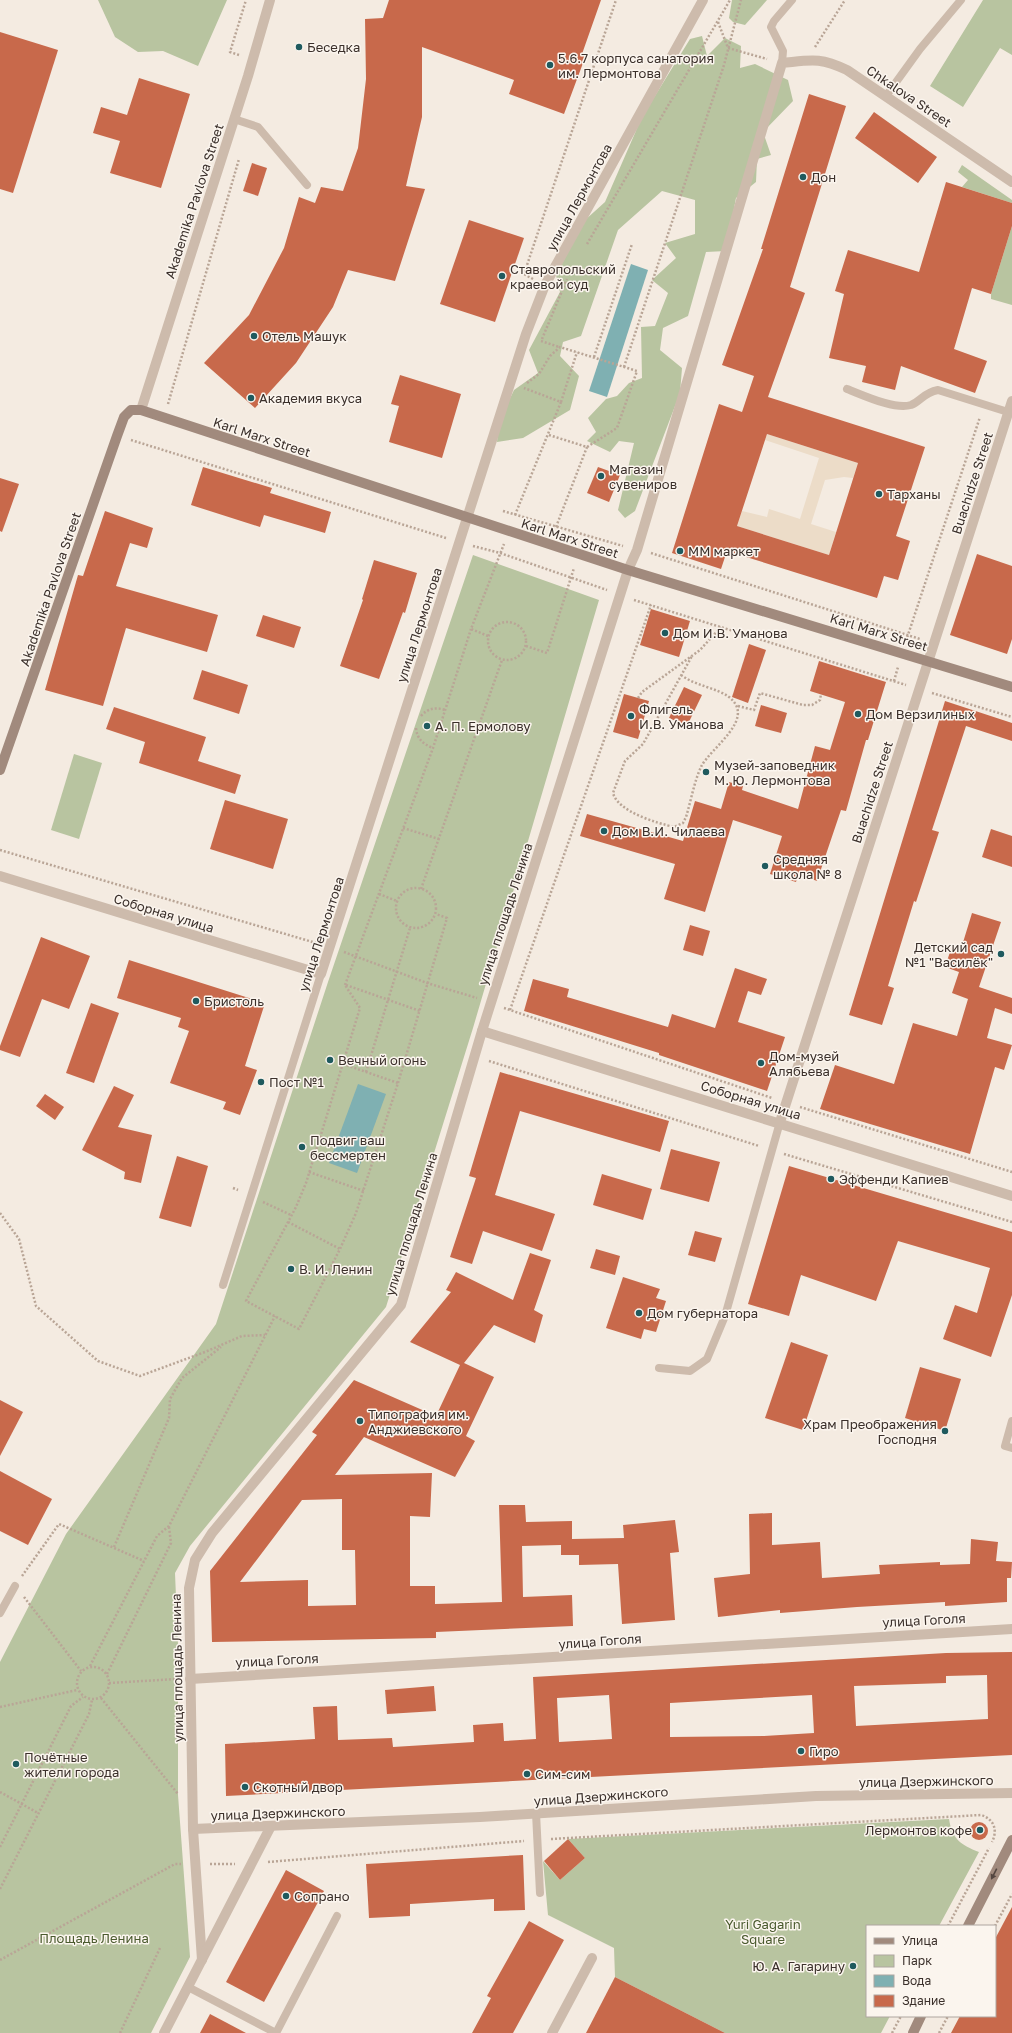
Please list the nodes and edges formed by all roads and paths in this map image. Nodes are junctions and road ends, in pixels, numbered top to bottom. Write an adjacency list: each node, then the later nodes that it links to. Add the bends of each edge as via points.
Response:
1 (246, 0): 12 (path, via 230,52)
2 (270, 0): 12 (street, Akademika Pavlova Street)
3 (616, 0): 23 (path, via 524,274)
4 (703, 0): 23 (street, улица Лермонтова)
5 (730, 0): 10 (path)
6 (741, 0): 11 (path)
7 (792, 0): 14 (lane, via 771,27 783,51)
8 (845, 0): 13 (path)
9 (961, 0): 15 (lane, via 920,49)
10 (718, 21): 11 (path); 21 (path)
11 (728, 48): 14 (path); 29 (path)
12 (253, 59): 16 (street, Akademika Pavlova Street)
13 (806, 60): 14 (street, Chkalova Street); 15 (street, Chkalova Street, via 828,61 847,70)
14 (782, 63): 49 (street)
15 (886, 96): 18 (street, Chkalova Street)
16 (234, 120): 19 (lane, via 258,127); 36 (street, Akademika Pavlova Street)
17 (240, 155): 35 (path)
18 (1012, 182)
19 (307, 185)
20 (632, 244): 28 (path)
21 (586, 246)
22 (570, 273): 24 (path)
23 (545, 285): 42 (street, улица Лермонтова, via 526,334)
24 (541, 341): 25 (path); 26 (path)
25 (560, 347): 27 (path); 31 (path, via 550,356 539,374)
26 (538, 348)
27 (577, 352): 28 (path); 34 (path)
28 (595, 358): 29 (path)
29 (623, 366): 41 (path, via 637,371 617,428)
30 (524, 381): 31 (path)
31 (522, 387): 34 (path)
32 (847, 389): 37 (lane, via 894,406 911,405 928,392 938,390)
33 (1012, 401): 37 (street, Buachidze Street)
34 (561, 402): 39 (path)
35 (168, 406)
36 (141, 410): 40 (street, Akademika Pavlova Street, via 131,410 124,417); 44 (street, Karl Marx Street)
37 (1008, 412): 38 (street, Buachidze Street)
38 (1005, 423): 58 (path, via 980,415); 60 (street, Buachidze Street)
39 (549, 435): 41 (path); 43 (path)
40 (117, 436): 48 (path); 78 (street, Akademika Pavlova Street)
41 (587, 446): 45 (path)
42 (472, 502): 43 (path); 44 (street, улица Лермонтова)
43 (515, 515): 45 (path); 46 (path)
44 (467, 518): 46 (street, Karl Marx Street); 48 (street, улица Лермонтова)
45 (556, 527): 47 (path)
46 (508, 532): 50 (path); 51 (street, Karl Marx Street)
47 (585, 535): 49 (path); 51 (path)
48 (459, 542): 50 (path); 88 (street, улица Лермонтова)
49 (637, 550): 52 (street); 58 (path)
50 (500, 553): 53 (path); 57 (path)
51 (579, 553): 52 (street, Karl Marx Street); 53 (path)
52 (628, 570): 54 (street, улица площадь Ленина); 62 (street, Karl Marx Street)
53 (571, 576): 54 (path); 61 (path, via 547,654)
54 (620, 596): 55 (path); 95 (street, улица площадь Ленина)
55 (651, 605): 56 (path); 96 (path)
56 (721, 627): 63 (path, via 710,641); 67 (path)
57 (472, 629): 59 (path); 73 (path)
58 (908, 635): 60 (path); 62 (path)
59 (488, 636): 61 (path, via 493,626 502,622 513,622 522,627 527,636); 64 (path, via 488,646 493,655)
60 (933, 643): 65 (street, Buachidze Street)
61 (526, 646): 64 (path, via 521,655 512,660)
62 (903, 653): 65 (street, Karl Marx Street); 67 (path)
63 (692, 656): 66 (path); 71 (path, via 642,692)
64 (502, 660): 80 (path)
65 (927, 660): 68 (street, Karl Marx Street); 69 (street, Buachidze Street)
66 (681, 675): 72 (path, via 694,683 722,693); 72 (path, via 643,744 625,761 613,793 618,802 640,817 674,827 683,823 701,767 732,729)
67 (894, 681): 69 (path)
68 (1012, 686)
69 (919, 689): 74 (path); 103 (street, Buachidze Street)
70 (821, 694): 72 (path, via 820,700 812,705 803,705 760,693 754,710)
71 (638, 698)
72 (738, 706)
73 (445, 710): 75 (path, via 429,709); 77 (path)
74 (1012, 717)
75 (419, 718)
76 (417, 722): 77 (path, via 419,738 425,745)
77 (433, 748): 79 (path)
78 (0, 770)
79 (403, 828): 80 (path); 84 (path)
80 (439, 839): 83 (path)
81 (0, 850): 88 (path)
82 (0, 876): 91 (street, Соборная улица)
83 (421, 889): 85 (path, via 403,893); 86 (path, via 431,894 436,904)
84 (379, 894): 85 (path); 89 (path)
85 (397, 901): 87 (path, via 396,912 401,922)
86 (436, 914): 87 (path, via 430,923 421,928); 92 (path, via 447,918)
87 (410, 928): 90 (path)
88 (330, 947): 89 (path); 91 (street, улица Лермонтова)
89 (356, 956): 90 (path); 93 (path)
90 (396, 971): 92 (path); 94 (path)
91 (321, 974): 109 (lane, улица Лермонтова)
92 (427, 983): 95 (path); 97 (path)
93 (345, 985): 94 (path); 100 (path, via 360,1008)
94 (387, 1000): 97 (path); 101 (path)
95 (491, 1002): 96 (path); 98 (street, улица площадь Ленина)
96 (510, 1010): 103 (path)
97 (420, 1011): 102 (path)
98 (482, 1031): 99 (street, улица площадь Ленина); 104 (street, Соборная улица)
99 (475, 1057): 105 (path); 132 (street, улица площадь Ленина, via 401,1305 212,1533 195,1560 188,1588)
100 (343, 1064): 101 (path); 106 (path)
101 (366, 1072): 102 (path)
102 (398, 1083): 108 (path)
103 (785, 1103): 104 (street, Buachidze Street); 107 (path)
104 (780, 1122): 105 (lane); 110 (street, Соборная улица)
105 (774, 1151): 114 (path); 120 (lane, via 725,1316 707,1359 690,1371)
106 (309, 1172): 108 (path); 112 (path)
107 (1012, 1172)
108 (364, 1191): 115 (path)
109 (251, 1196): 112 (path); 116 (lane, улица Лермонтова)
110 (1012, 1196)
111 (0, 1213): 119 (path, via 19,1240 36,1306 98,1360 140,1376)
112 (291, 1215): 113 (path)
113 (288, 1222): 115 (path); 117 (path, via 246,1301)
114 (1012, 1222)
115 (340, 1249): 117 (path, via 299,1329)
116 (223, 1285)
117 (275, 1316): 118 (path)
118 (265, 1335): 119 (path, via 242,1336); 123 (path)
119 (224, 1345): 124 (path, via 182,1378 170,1399 169,1418)
120 (659, 1368)
121 (1012, 1421): 122 (lane, via 1005,1446)
122 (1012, 1448)
123 (169, 1526): 125 (path, via 157,1536); 131 (path, via 171,1543)
124 (114, 1547): 125 (path); 126 (path, via 59,1524)
125 (144, 1561): 129 (path)
126 (15, 1586): 127 (lane); 130 (path)
127 (0, 1613)
128 (1012, 1629): 132 (street, улица Гоголя)
129 (90, 1666): 130 (path); 131 (path, via 101,1668)
130 (81, 1671): 134 (path, via 76,1680)
131 (107, 1674): 133 (path)
132 (190, 1679): 133 (path); 141 (street, улица площадь Ленина)
133 (110, 1682): 136 (path)
134 (77, 1690): 135 (path); 138 (path)
135 (83, 1697): 137 (path); 142 (path, via 72,1706)
136 (101, 1698): 137 (path); 141 (path, via 178,1795)
137 (92, 1700): 144 (path, via 89,1714)
138 (0, 1707)
139 (0, 1792): 142 (path)
140 (1012, 1793): 143 (street, улица Дзержинского, via 816,1796)
141 (192, 1796): 146 (street, улица площадь Ленина)
142 (22, 1805): 144 (path); 148 (path)
143 (536, 1813): 145 (street, улица Дзержинского); 150 (lane)
144 (38, 1814): 149 (path)
145 (271, 1826): 146 (street, улица Дзержинского); 157 (street)
146 (193, 1829): 157 (street, улица площадь Ленина)
147 (1012, 1840): 153 (street, one-way to 153)
148 (0, 1847)
149 (0, 1888)
150 (540, 1893)
151 (1012, 1894): 154 (path)
152 (337, 1916): 164 (lane)
153 (969, 1925)
154 (996, 1925)
155 (160, 1948): 162 (path)
156 (592, 1958): 165 (street)
157 (202, 1960): 158 (street)
158 (188, 1987): 163 (street); 164 (lane)
159 (900, 2017): 166 (path)
160 (921, 2017): 167 (street)
161 (947, 2017): 168 (path)
162 (120, 2033)
163 (164, 2033)
164 (276, 2033)
165 (552, 2033)
166 (892, 2033)
167 (913, 2033)
168 (939, 2033)

